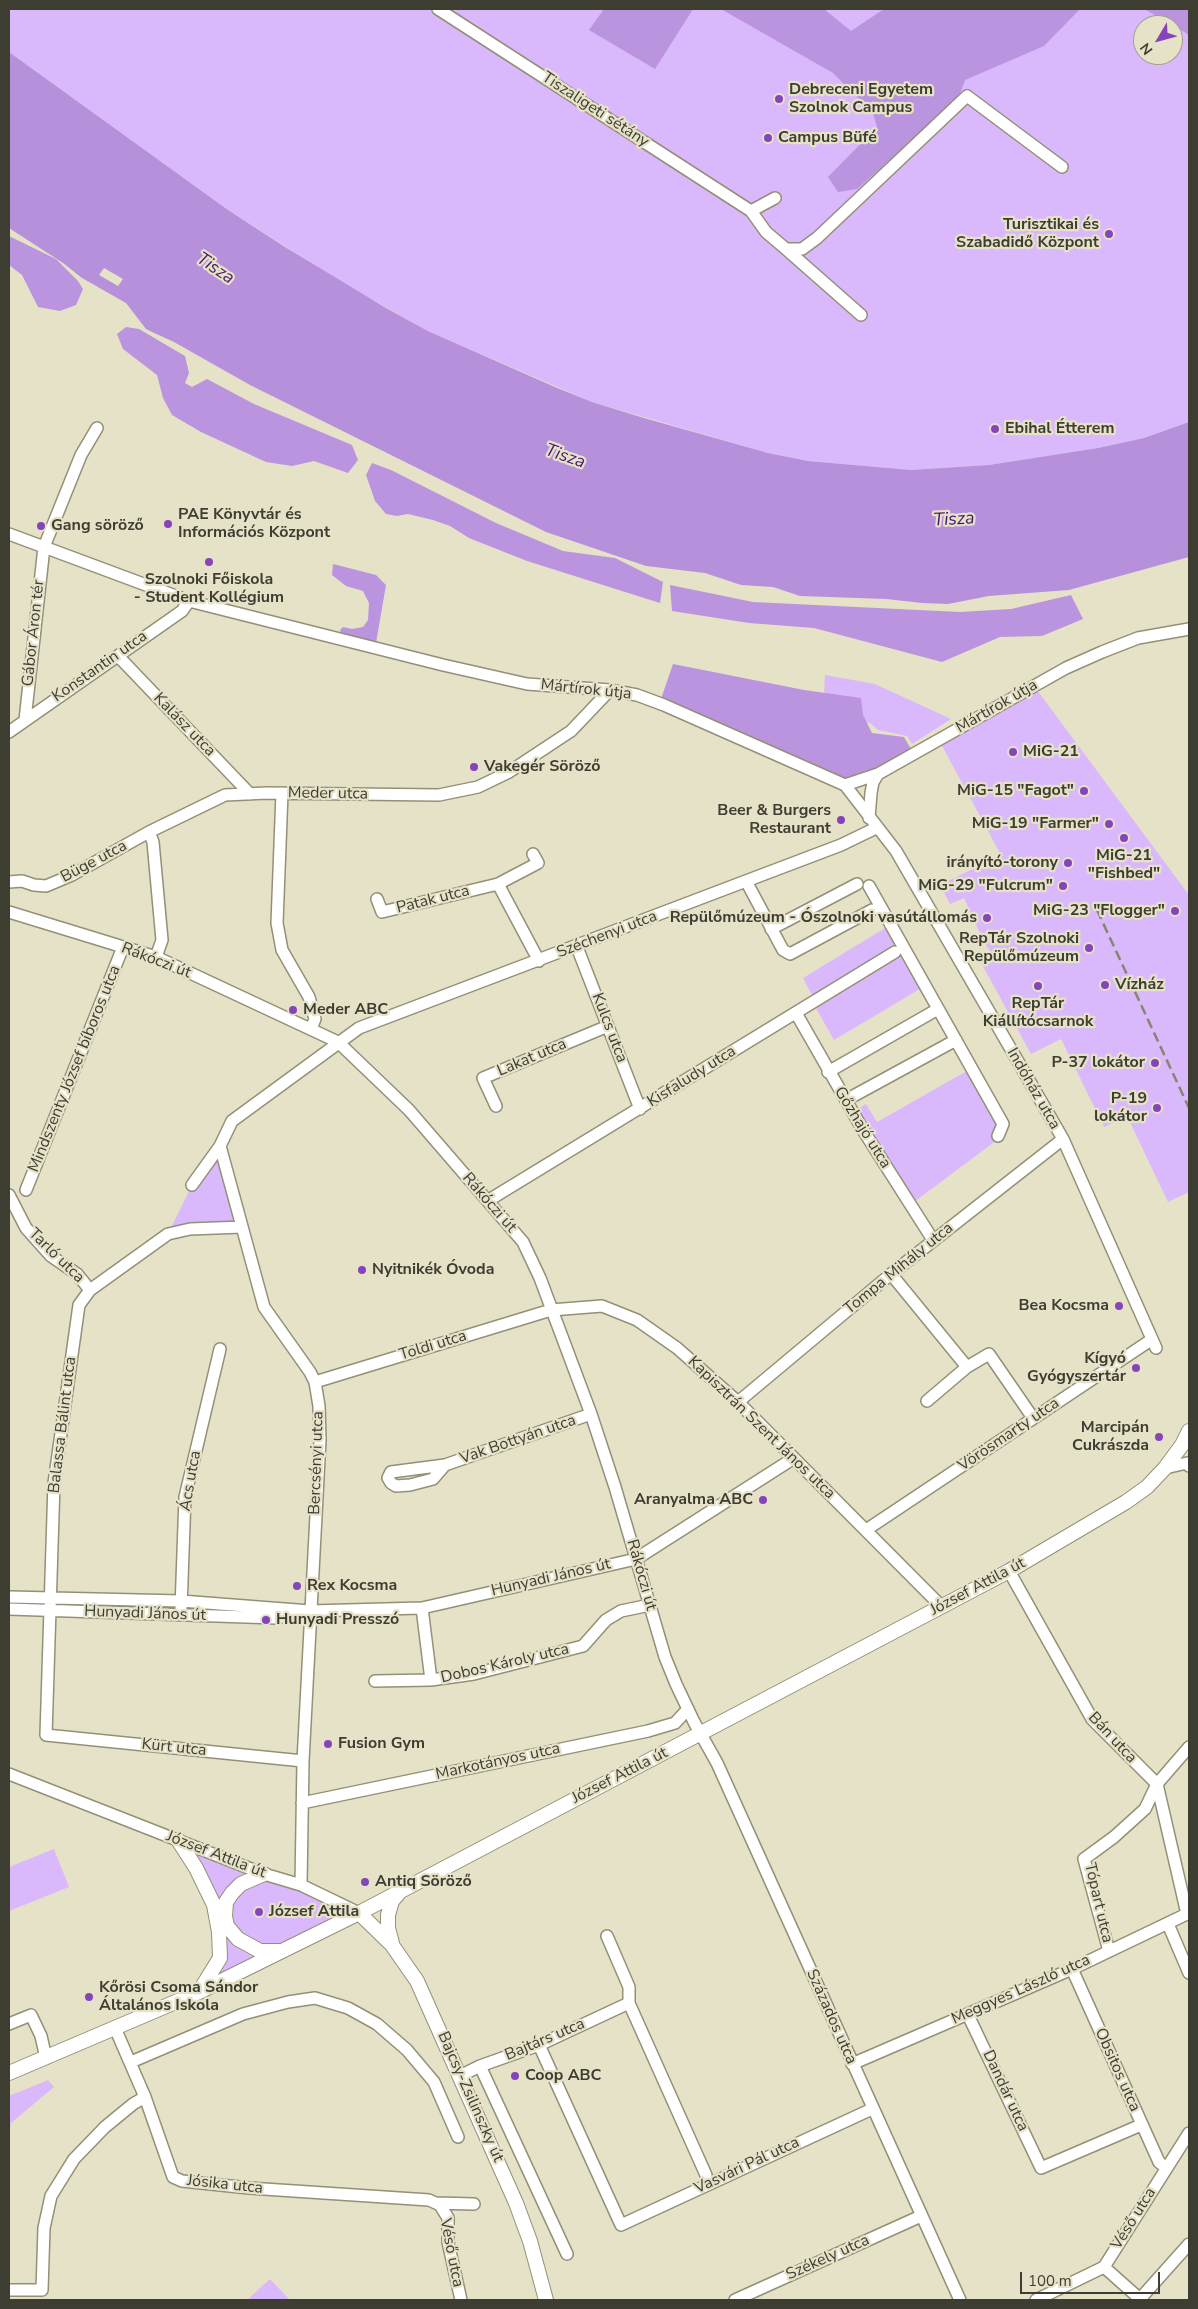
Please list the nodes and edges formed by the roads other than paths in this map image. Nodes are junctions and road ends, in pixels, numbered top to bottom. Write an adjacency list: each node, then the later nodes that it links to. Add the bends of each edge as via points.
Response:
1 (438, 9): 4 (street, Tiszaligeti sétány)
2 (1062, 167): 5 (street, via 967,96 817,238 802,249)
3 (775, 198): 4 (street)
4 (752, 211): 5 (street, Tiszaligeti sétány, via 766,232)
5 (786, 249): 6 (street, Tiszaligeti sétány)
6 (861, 314)
7 (97, 428): 9 (street, Gábor Áron tér, via 81,455)
8 (9, 534): 9 (street, Mártírok útja)
9 (44, 547): 10 (street, Mártírok útja); 14 (street, Gábor Áron tér)
10 (189, 601): 12 (street, Konstantin utca, via 182,611); 13 (street, Mártírok útja, via 443,666 527,684)
11 (1189, 629): 16 (street, Mártírok útja, via 1138,638 1066,668)
12 (118, 656): 14 (street, Konstantin utca); 19 (street, Kalász utca)
13 (610, 690): 17 (street, Mártírok útja, via 664,705); 18 (street, Meder utca, via 571,731 509,772 478,787 439,795)
14 (25, 720): 15 (street, Konstantin utca)
15 (9, 732)
16 (878, 774): 17 (street, Mártírok útja); 20 (street, via 870,793)
17 (845, 785): 20 (street, Indóház utca)
18 (282, 793): 19 (street, Meder utca); 38 (street, via 277,923 282,950 309,997 314,1019)
19 (250, 794): 21 (street, Meder utca, via 225,795)
20 (872, 823): 23 (street, Széchenyi utca, via 840,844); 46 (street, Indóház utca, via 896,852)
21 (149, 832): 24 (street, Büge utca, via 72,876 46,886 22,880); 33 (street, via 153,842 162,940)
22 (533, 854): 25 (street, Patak utca, via 538,863)
23 (746, 881): 29 (street); 30 (street, Széchenyi utca)
24 (9, 882)
25 (498, 884): 26 (street, Patak utca, via 382,912); 34 (street)
26 (378, 899)
27 (872, 910): 29 (street, via 790,954 782,950)
28 (9, 912): 31 (street, Rákóczi út)
29 (771, 929): 35 (street, via 863,885)
30 (577, 946): 34 (street, Széchenyi utca); 37 (street, Kulcs utca)
31 (124, 947): 33 (street, Rákóczi út); 49 (street, Mindszenty József bíboros utca)
32 (895, 952): 36 (street, Kisfaludy utca)
33 (156, 958): 38 (street, Rákóczi út)
34 (539, 960): 40 (street, Széchenyi utca, via 359,1028)
35 (938, 1009): 39 (street); 41 (street)
36 (796, 1013): 41 (street, Gőzhajó utca); 44 (street, Kisfaludy utca)
37 (608, 1026): 43 (street, Lakat utca, via 483,1078); 44 (street, Kulcs utca)
38 (311, 1029): 40 (street, Rákóczi út)
39 (956, 1040): 42 (street); 45 (street, via 1004,1124)
40 (338, 1042): 47 (street, via 232,1121); 51 (street, Rákóczi út, via 409,1110)
41 (828, 1072): 42 (street, Gőzhajó utca)
42 (846, 1100): 53 (street, Gőzhajó utca)
43 (496, 1106)
44 (640, 1109): 51 (street, Kisfaludy utca)
45 (998, 1136)
46 (1063, 1139): 53 (street, Tompa Mihály utca); 57 (street, Indóház utca)
47 (220, 1146): 48 (street); 52 (street, Bercsényi utca)
48 (192, 1185)
49 (26, 1190)
50 (9, 1195): 55 (street, Tarló utca, via 26,1228 51,1256 77,1274)
51 (489, 1200): 56 (street, Rákóczi út, via 523,1242)
52 (242, 1227): 55 (street, Balassa Bálint utca, via 190,1229 168,1234); 60 (street, Bercsényi utca, via 264,1307 302,1358)
53 (933, 1240): 54 (street, Tompa Mihály utca)
54 (891, 1274): 59 (street); 62 (street, Tompa Mihály utca)
55 (90, 1290): 74 (street, Balassa Bálint utca, via 79,1306 54,1483)
56 (551, 1310): 60 (street, Toldi utca); 62 (street, Kapisztrán Szent János utca, via 602,1306 637,1320 677,1348); 63 (street, Rákóczi út)
57 (1154, 1344): 64 (street, Vörösmarty utca)
58 (220, 1350): 75 (street, Ács utca, via 185,1497)
59 (967, 1367): 61 (street); 64 (street, via 989,1354)
60 (315, 1382): 81 (street, Bercsényi utca, via 320,1440)
61 (927, 1401)
62 (738, 1402): 66 (street, Kapisztrán Szent János utca)
63 (591, 1414): 67 (street, Vak Bottyán utca); 71 (street, Rákóczi út)
64 (1033, 1418): 70 (street, Vörösmarty utca)
65 (1189, 1431): 69 (main road, József Attila út)
66 (794, 1458): 70 (street, Kapisztrán Szent János utca); 71 (street, Hunyadi János út)
67 (446, 1465)
68 (1189, 1466): 69 (street, via 1187,1462)
69 (1165, 1468): 72 (main road, József Attila út, via 1126,1502)
70 (866, 1530): 77 (street, Kapisztrán Szent János utca)
71 (636, 1559): 76 (street, Rákóczi út); 78 (street, Hunyadi János út)
72 (1009, 1571): 77 (main road, József Attila út); 91 (street, Bán utca, via 1092,1718)
73 (9, 1597): 74 (street, Hunyadi János út)
74 (50, 1599): 75 (street, Hunyadi János út); 80 (street, Balassa Bálint utca)
75 (181, 1601): 81 (street, Hunyadi János út); 82 (street, Ács utca)
76 (650, 1605): 83 (street, Dobos Károly utca, via 621,1611 606,1620 583,1646 474,1674); 85 (street, Rákóczi út, via 665,1657)
77 (942, 1606): 86 (main road, József Attila út)
78 (422, 1608): 81 (street, Hunyadi János út); 83 (street)
79 (9, 1609): 80 (street, Hunyadi János út)
80 (49, 1611): 82 (street, Hunyadi János út); 87 (street, Balassa Bálint utca)
81 (310, 1611): 82 (street, Hunyadi János út, via 276,1618); 89 (street, Bercsényi utca)
82 (180, 1614)
83 (431, 1680): 84 (street, Dobos Károly utca)
84 (375, 1681)
85 (688, 1710): 86 (street, Rákóczi út); 92 (street, Markotányos utca, via 675,1723 648,1731)
86 (701, 1734): 96 (main road, József Attila út); 114 (street, Százados utca)
87 (46, 1735): 89 (street, Kürt utca)
88 (1189, 1747): 91 (street, Tópart utca)
89 (303, 1761): 92 (street, Bercsényi utca)
90 (9, 1774): 93 (street, József Attila út)
91 (1157, 1784): 98 (street); 102 (street, Tópart utca, via 1145,1809 1084,1859)
92 (302, 1803): 95 (street, Bercsényi utca)
93 (178, 1840): 94 (street, József Attila út); 106 (main road, via 214,1905 219,1932 220,1958)
94 (264, 1874): 95 (street, József Attila út); 103 (main road, via 241,1884 232,1892 226,1902 225,1916 227,1926 238,1939 260,1951)
95 (301, 1885): 97 (street, József Attila út)
96 (398, 1894): 97 (main road, József Attila út); 101 (main road, via 388,1915)
97 (359, 1913): 101 (main road, Bajcsy-Zsilinszky út); 103 (main road)
98 (1188, 1913): 99 (street, Meggyes László utca)
99 (1168, 1924): 102 (street, Meggyes László utca); 105 (street)
100 (607, 1936): 107 (street, via 628,1987)
101 (392, 1945): 117 (main road, Bajcsy-Zsilinszky út, via 417,1981)
102 (1109, 1951): 104 (street, Meggyes László utca)
103 (279, 1952): 106 (main road)
104 (1072, 1969): 108 (street, Meggyes László utca); 120 (street, Obsitos utca)
105 (1189, 1973)
106 (199, 1992): 110 (main road)
107 (629, 2003): 111 (street, Bajtárs utca); 124 (street)
108 (968, 2015): 114 (street, Meggyes László utca); 120 (street, Dandár utca, via 1041,2168)
109 (9, 2024): 112 (street, via 31,2015 41,2036)
110 (116, 2028): 112 (main road); 113 (street, Jósika utca)
111 (538, 2045): 115 (street, Bajtárs utca); 119 (street, Vasvári Pál utca, via 622,2224)
112 (46, 2058): 116 (main road)
113 (131, 2062): 118 (street, Jósika utca); 122 (street, via 243,2014 315,1998 348,2008 377,2024 407,2050 434,2082)
114 (852, 2064): 119 (street, Százados utca)
115 (480, 2066): 117 (street, Bajtárs utca); 129 (street)
116 (9, 2073)
117 (460, 2076): 133 (main road, Bajcsy-Zsilinszky út, via 530,2241)
118 (145, 2097): 125 (street, Jósika utca, via 173,2178 249,2188 429,2200); 131 (street, via 105,2127 74,2159 51,2196 44,2228 42,2290)
119 (872, 2109): 127 (street, Százados utca)
120 (1142, 2125): 123 (street, Obsitos utca, via 1159,2162)
121 (1189, 2133): 123 (street, Véső utca)
122 (458, 2136)
123 (1166, 2168): 130 (street, Véső utca)
124 (706, 2175)
125 (438, 2204): 126 (street, Jósika utca); 132 (street, Véső utca, via 448,2218 448,2242)
126 (474, 2204)
127 (921, 2216): 134 (street, Székely utca); 135 (street, Százados utca)
128 (1189, 2244): 137 (street)
129 (567, 2254)
130 (1104, 2267): 136 (street, Véső utca); 137 (street)
131 (9, 2290)
132 (461, 2300)
133 (546, 2300)
134 (735, 2300)
135 (960, 2300)
136 (1036, 2300)
137 (1140, 2300)

